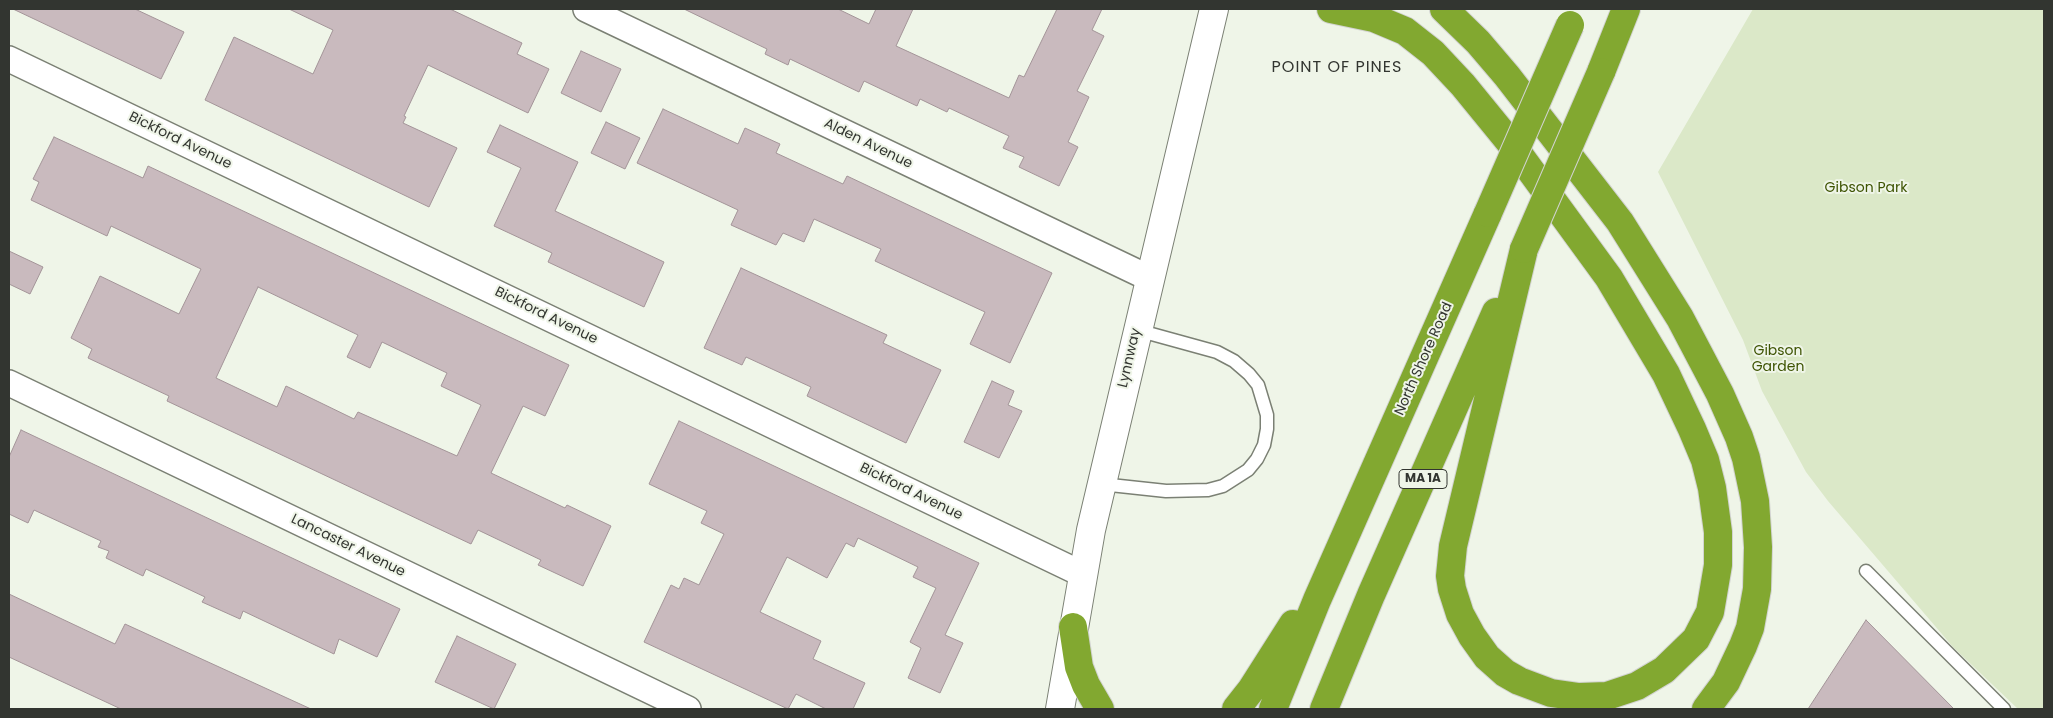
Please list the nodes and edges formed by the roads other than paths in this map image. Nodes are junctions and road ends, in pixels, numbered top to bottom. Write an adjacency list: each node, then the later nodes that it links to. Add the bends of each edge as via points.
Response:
1 (586, 9): 9 (street, Alden Avenue)
2 (1214, 9): 9 (main road, Lynnway)
3 (1331, 9): 8 (highway, via 1374,18 1405,31 1433,53 1463,85 1518,152 1609,278 1666,374 1705,460 1718,532 1718,573 1710,612 1696,638 1664,670 1638,686 1607,696 1551,693 1505,673 1487,657 1472,636 1452,589 1453,546)
4 (1444, 9): 23 (highway, via 1507,76 1620,222 1680,318 1739,437 1755,501 1757,588 1750,628 1743,646 1726,682)
5 (1626, 9): 8 (highway, MA 1A, bridge)
6 (1573, 17): 13 (highway, North Shore Road, bridge)
7 (9, 58): 15 (street, Bickford Avenue)
8 (1524, 249): 22 (highway, MA 1A)
9 (1149, 278): 10 (main road, Lynnway)
10 (1137, 330): 12 (main road, Lynnway); 12 (lane, via 1217,352 1249,374 1258,385 1267,415 1264,445 1248,470 1223,486 1208,490 1166,492)
11 (9, 383): 17 (street, Lancaster Avenue)
12 (1101, 484): 15 (main road, Lynnway)
13 (1341, 546): 20 (highway); 21 (highway, North Shore Road)
14 (1866, 571): 24 (lane)
15 (1082, 574): 16 (main road, Lynnway)
16 (1073, 627): 18 (main road, Lynnway); 19 (highway, via 1079,667)
17 (688, 709)
18 (1060, 709)
19 (1100, 709)
20 (1236, 709)
21 (1273, 709)
22 (1324, 709)
23 (1706, 709)
24 (2004, 709)

